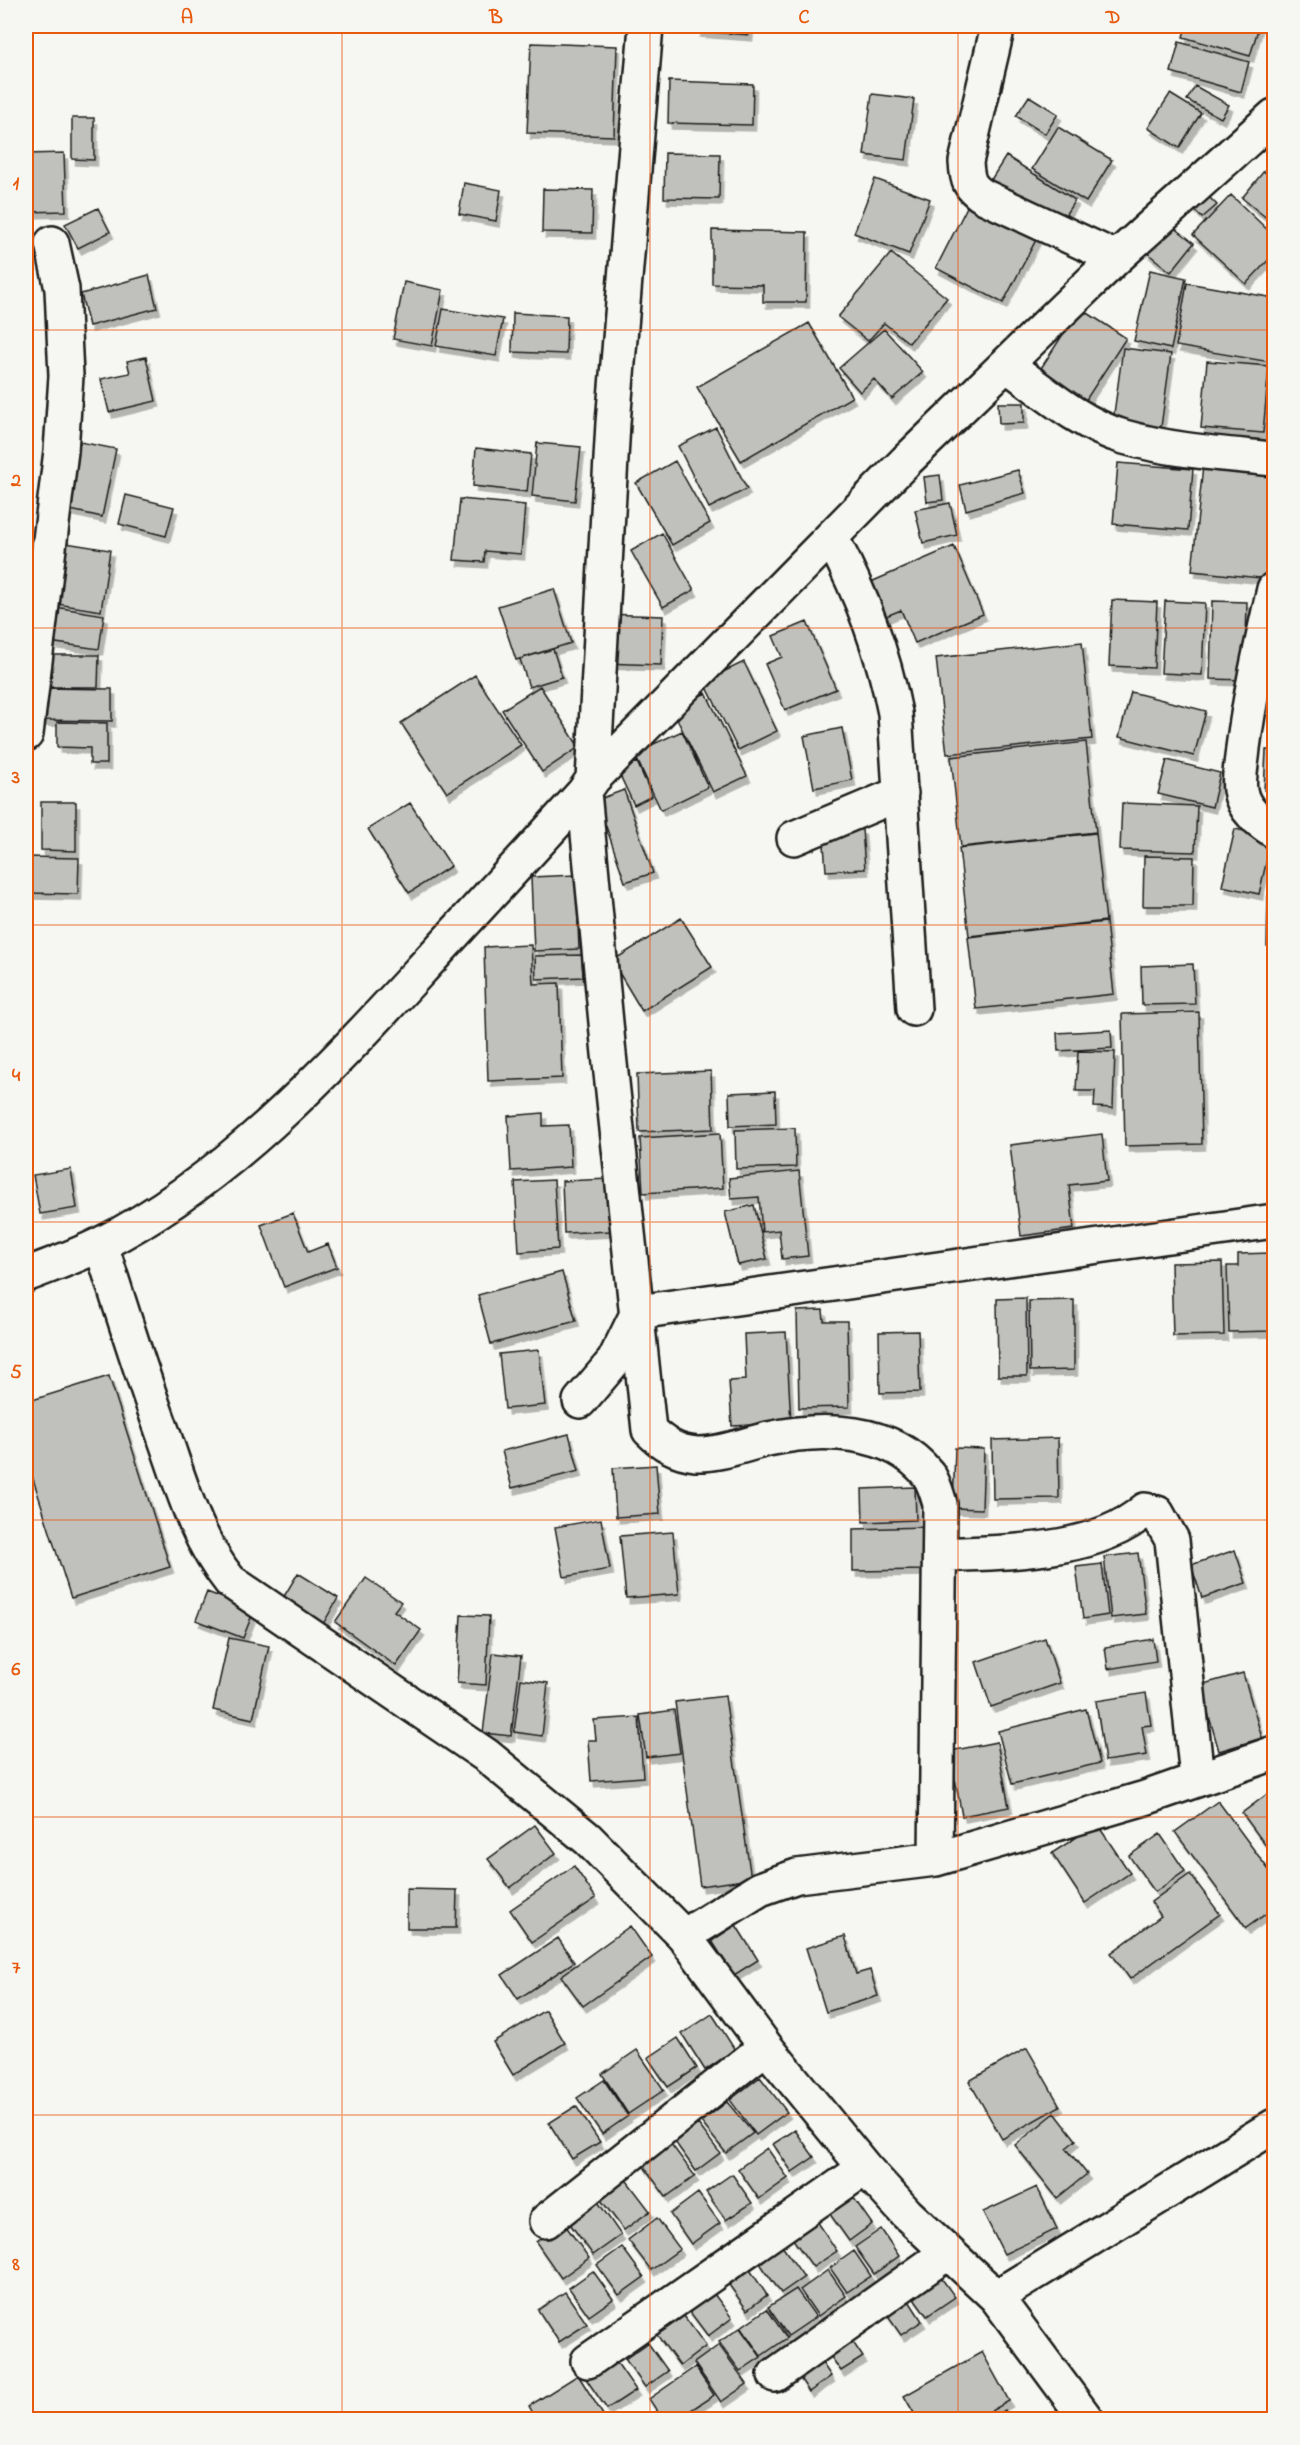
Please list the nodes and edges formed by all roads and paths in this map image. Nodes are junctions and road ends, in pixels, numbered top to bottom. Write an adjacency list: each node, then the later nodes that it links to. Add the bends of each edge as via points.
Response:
1 (646, 26): 11 (street, via 613,423)
2 (998, 26): 5 (street, via 966,162 970,186 985,197)
3 (1275, 116): 5 (street)
4 (52, 243): 10 (street, via 62,289 66,376 62,451)
5 (1116, 258): 6 (street)
6 (1007, 365): 7 (street, via 1082,418 1122,437 1181,449); 8 (street)
7 (1275, 459)
8 (831, 537): 11 (street); 12 (street, via 852,576 887,670 896,713)
9 (1275, 589): 13 (street, via 1248,704 1240,776 1240,790 1254,818)
10 (26, 734)
11 (589, 785): 17 (street, via 296,1100 212,1172); 19 (street, via 609,1054)
12 (902, 793): 14 (street); 15 (street)
13 (1275, 831)
14 (794, 838)
15 (914, 1009)
16 (1275, 1221): 19 (street)
17 (101, 1245): 18 (street); 25 (street, via 195,1524 214,1561 230,1581 487,1756 588,1839)
18 (26, 1275)
19 (638, 1312): 20 (street, via 614,1361); 21 (street, via 649,1430 663,1444 697,1454 811,1433 847,1433 881,1441 908,1454 930,1476 940,1504)
20 (580, 1401)
21 (940, 1555): 23 (street, via 1011,1552 1067,1543 1114,1531 1145,1510 1157,1513 1172,1540); 24 (street)
22 (1275, 1753): 23 (street)
23 (1197, 1778): 24 (street, via 1145,1798)
24 (936, 1859): 25 (street, via 797,1876 760,1889)
25 (684, 1936): 26 (street)
26 (766, 2047): 28 (street); 29 (street)
27 (1275, 2126): 31 (street)
28 (865, 2168): 30 (street); 32 (street)
29 (546, 2222)
30 (947, 2253): 31 (street); 33 (street)
31 (996, 2297): 34 (street)
32 (588, 2361)
33 (775, 2375)
34 (1087, 2420)

